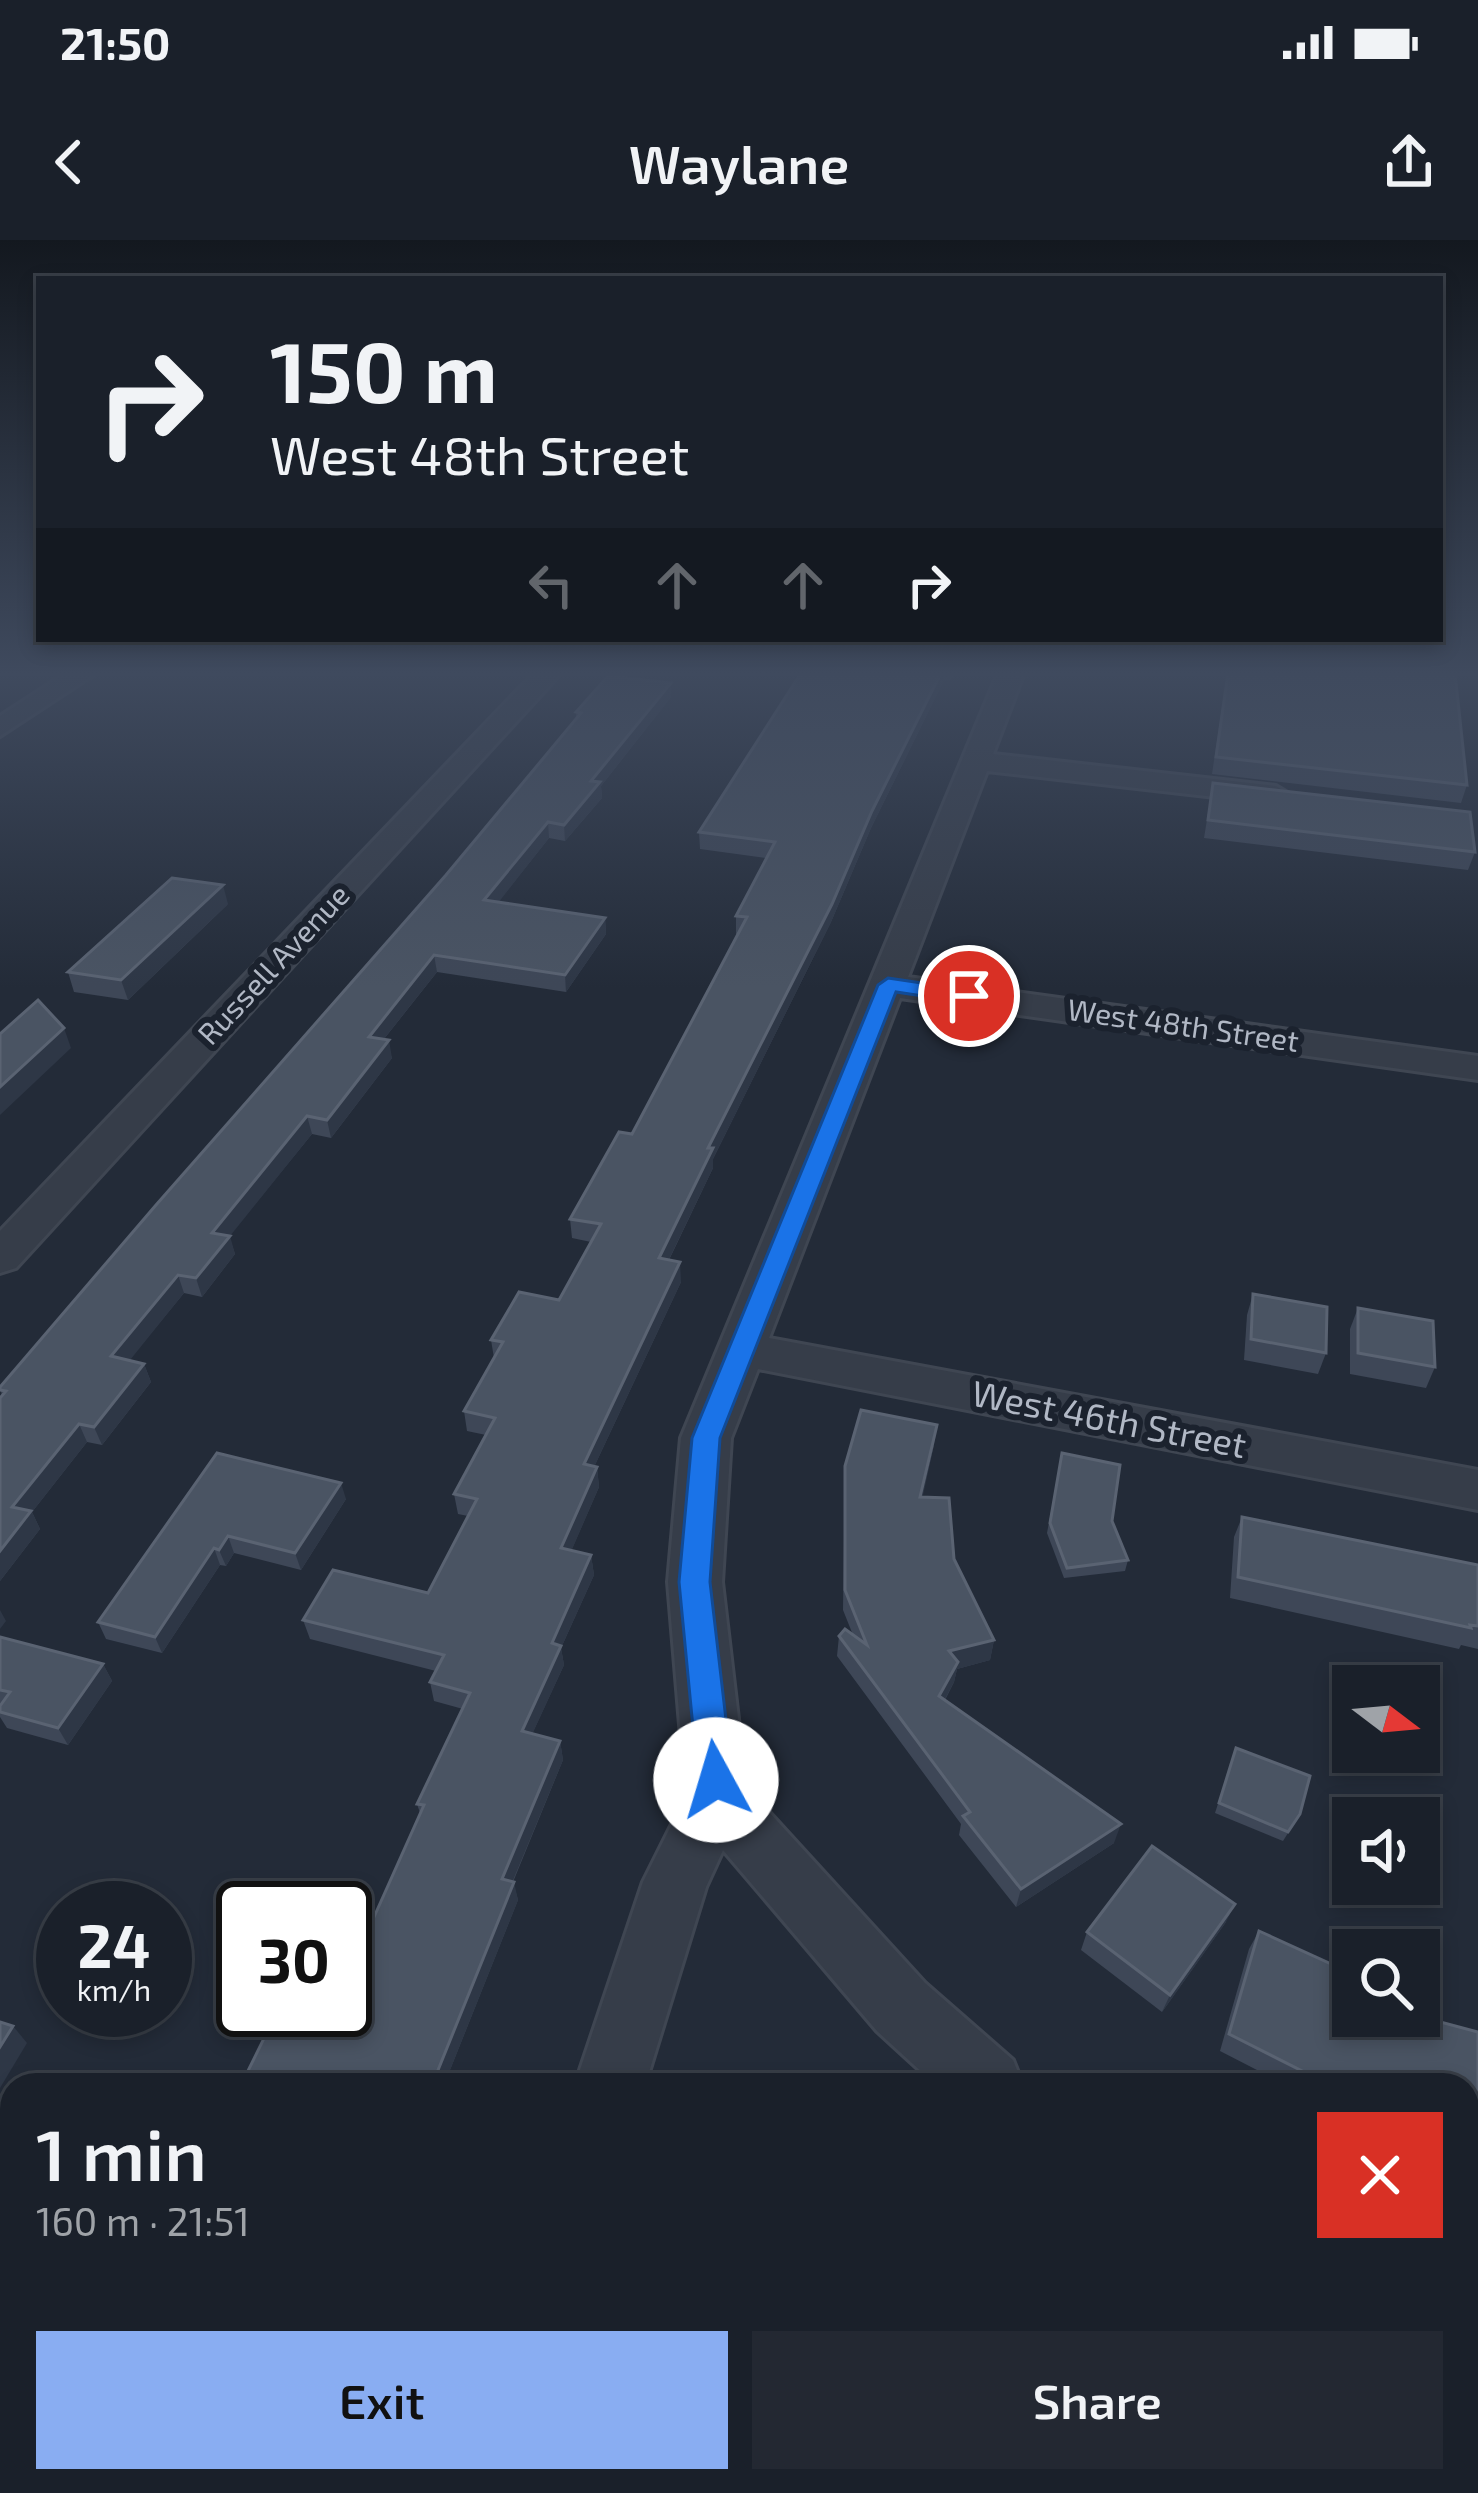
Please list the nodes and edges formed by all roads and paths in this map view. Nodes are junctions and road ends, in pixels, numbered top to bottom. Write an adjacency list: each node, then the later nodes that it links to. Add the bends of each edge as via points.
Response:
1 (450, 778): 7 (street, Russell Avenue)
2 (968, 778): 5 (street)
3 (1127, 778): 4 (street)
4 (1312, 799)
5 (888, 985): 6 (street, West 48th Street); 8 (street)
6 (1478, 1068)
7 (0, 1258)
8 (740, 1348): 9 (street, West 46th Street); 10 (street, via 706,1438 695,1582)
9 (1478, 1490)
10 (717, 1798): 11 (street, via 675,1882); 12 (street, via 901,2006)
11 (614, 2073)
12 (975, 2073)

